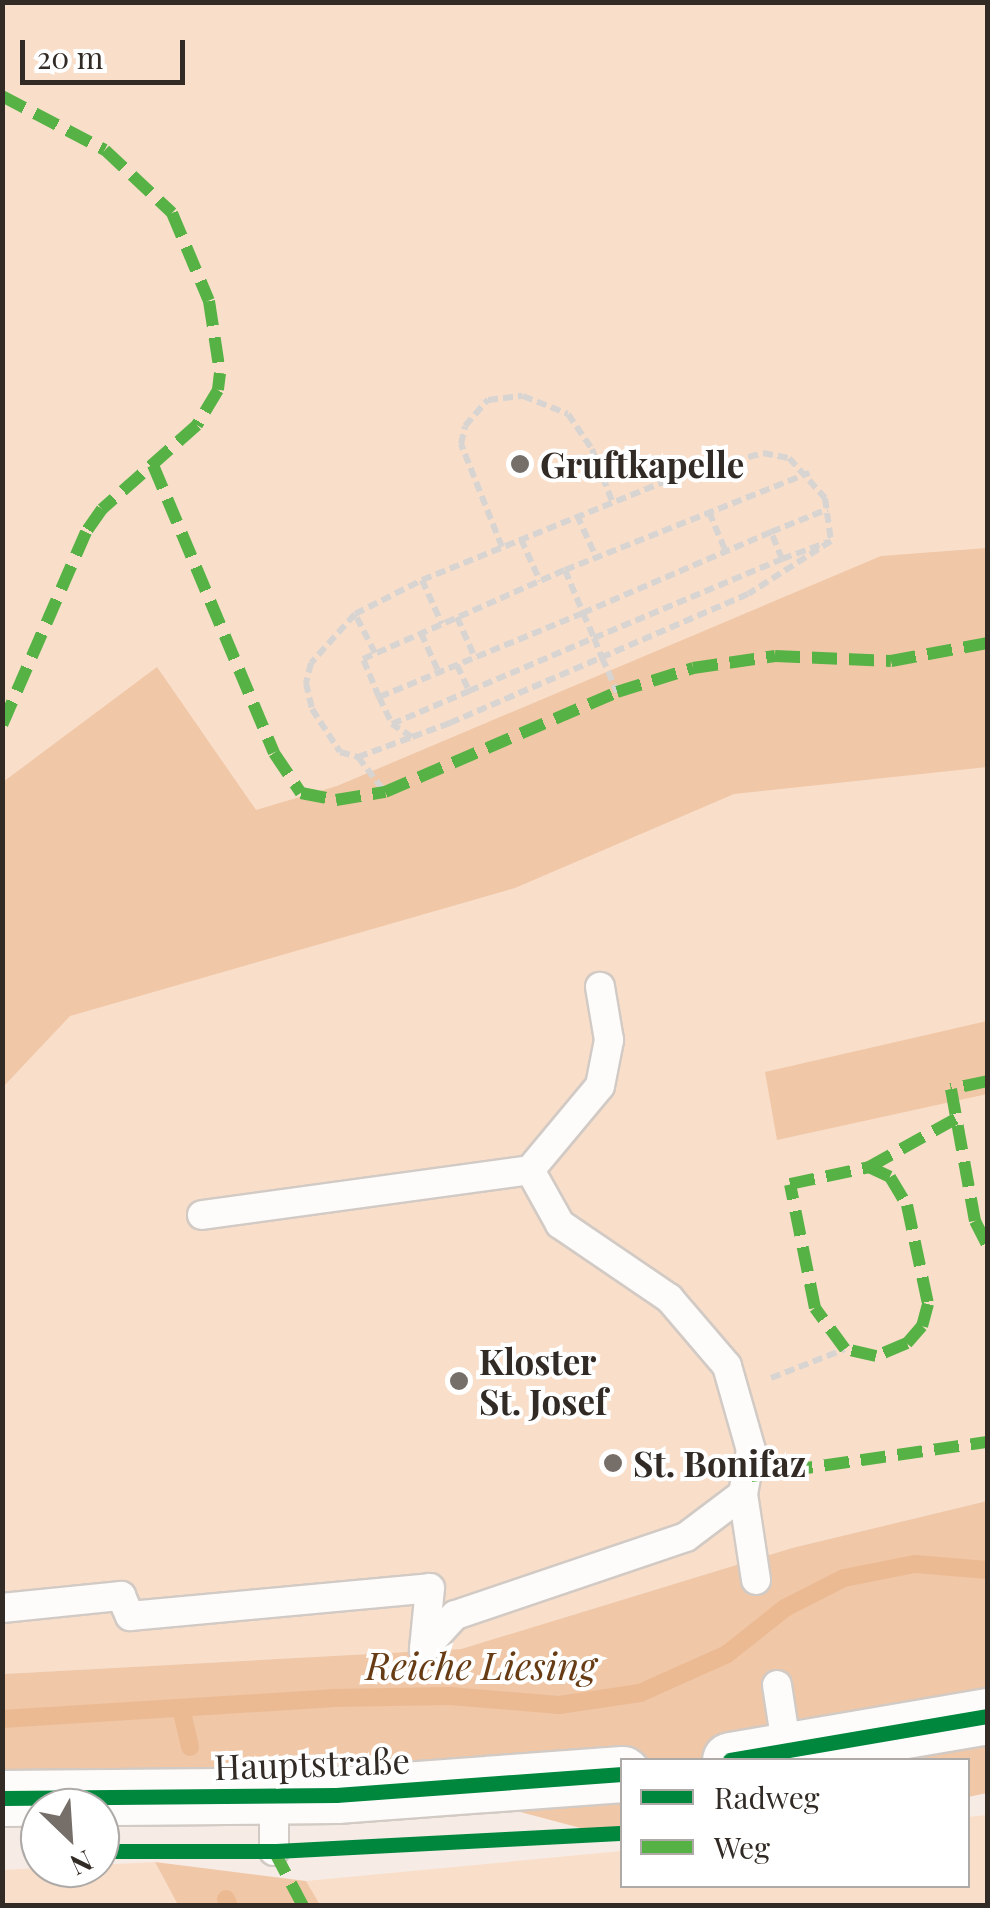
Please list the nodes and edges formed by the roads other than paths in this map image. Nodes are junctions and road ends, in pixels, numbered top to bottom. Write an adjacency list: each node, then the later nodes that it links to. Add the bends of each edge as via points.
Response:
1 (600, 986): 2 (lane, via 609,1040 600,1086)
2 (530, 1170): 3 (lane); 4 (lane, via 560,1224 668,1298 703,1332 738,1391 751,1450)
3 (202, 1215)
4 (743, 1494): 5 (lane); 6 (lane, via 686,1537 455,1616 424,1649 430,1588 130,1616 120,1596)
5 (756, 1580)
6 (2, 1608)
7 (778, 1686): 9 (lane)
8 (988, 1716): 9 (main road)
9 (787, 1750): 10 (main road)
10 (741, 1758)
11 (620, 1774): 12 (main road, Hauptstraße)
12 (274, 1796): 13 (main road, Hauptstraße); 14 (lane)
13 (2, 1798)
14 (274, 1851)

